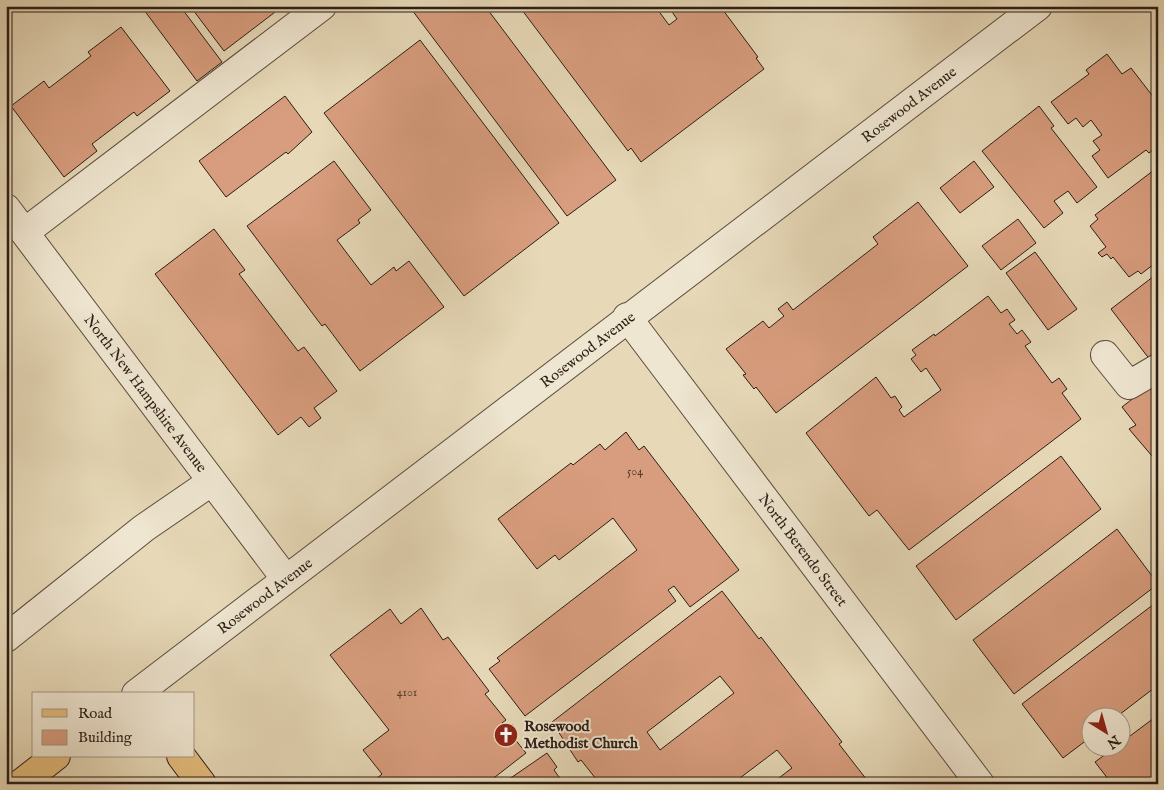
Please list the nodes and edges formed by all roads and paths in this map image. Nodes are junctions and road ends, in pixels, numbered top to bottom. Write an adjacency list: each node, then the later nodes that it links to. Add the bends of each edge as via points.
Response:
1 (322, 6): 4 (street)
2 (1038, 6): 5 (street, Rosewood Avenue)
3 (6, 208): 4 (street, North New Hampshire Avenue)
4 (25, 232): 8 (street, North New Hampshire Avenue)
5 (627, 317): 9 (street, Rosewood Avenue); 16 (street, North Berendo Street)
6 (1105, 355): 7 (street, via 1129,385)
7 (1158, 368)
8 (211, 482): 9 (street, North New Hampshire Avenue); 10 (street, via 144,528)
9 (285, 578): 11 (street, Rosewood Avenue)
10 (6, 638)
11 (139, 692)
12 (53, 758): 14 (main road)
13 (182, 758): 15 (main road)
14 (20, 784)
15 (202, 784)
16 (980, 784)

